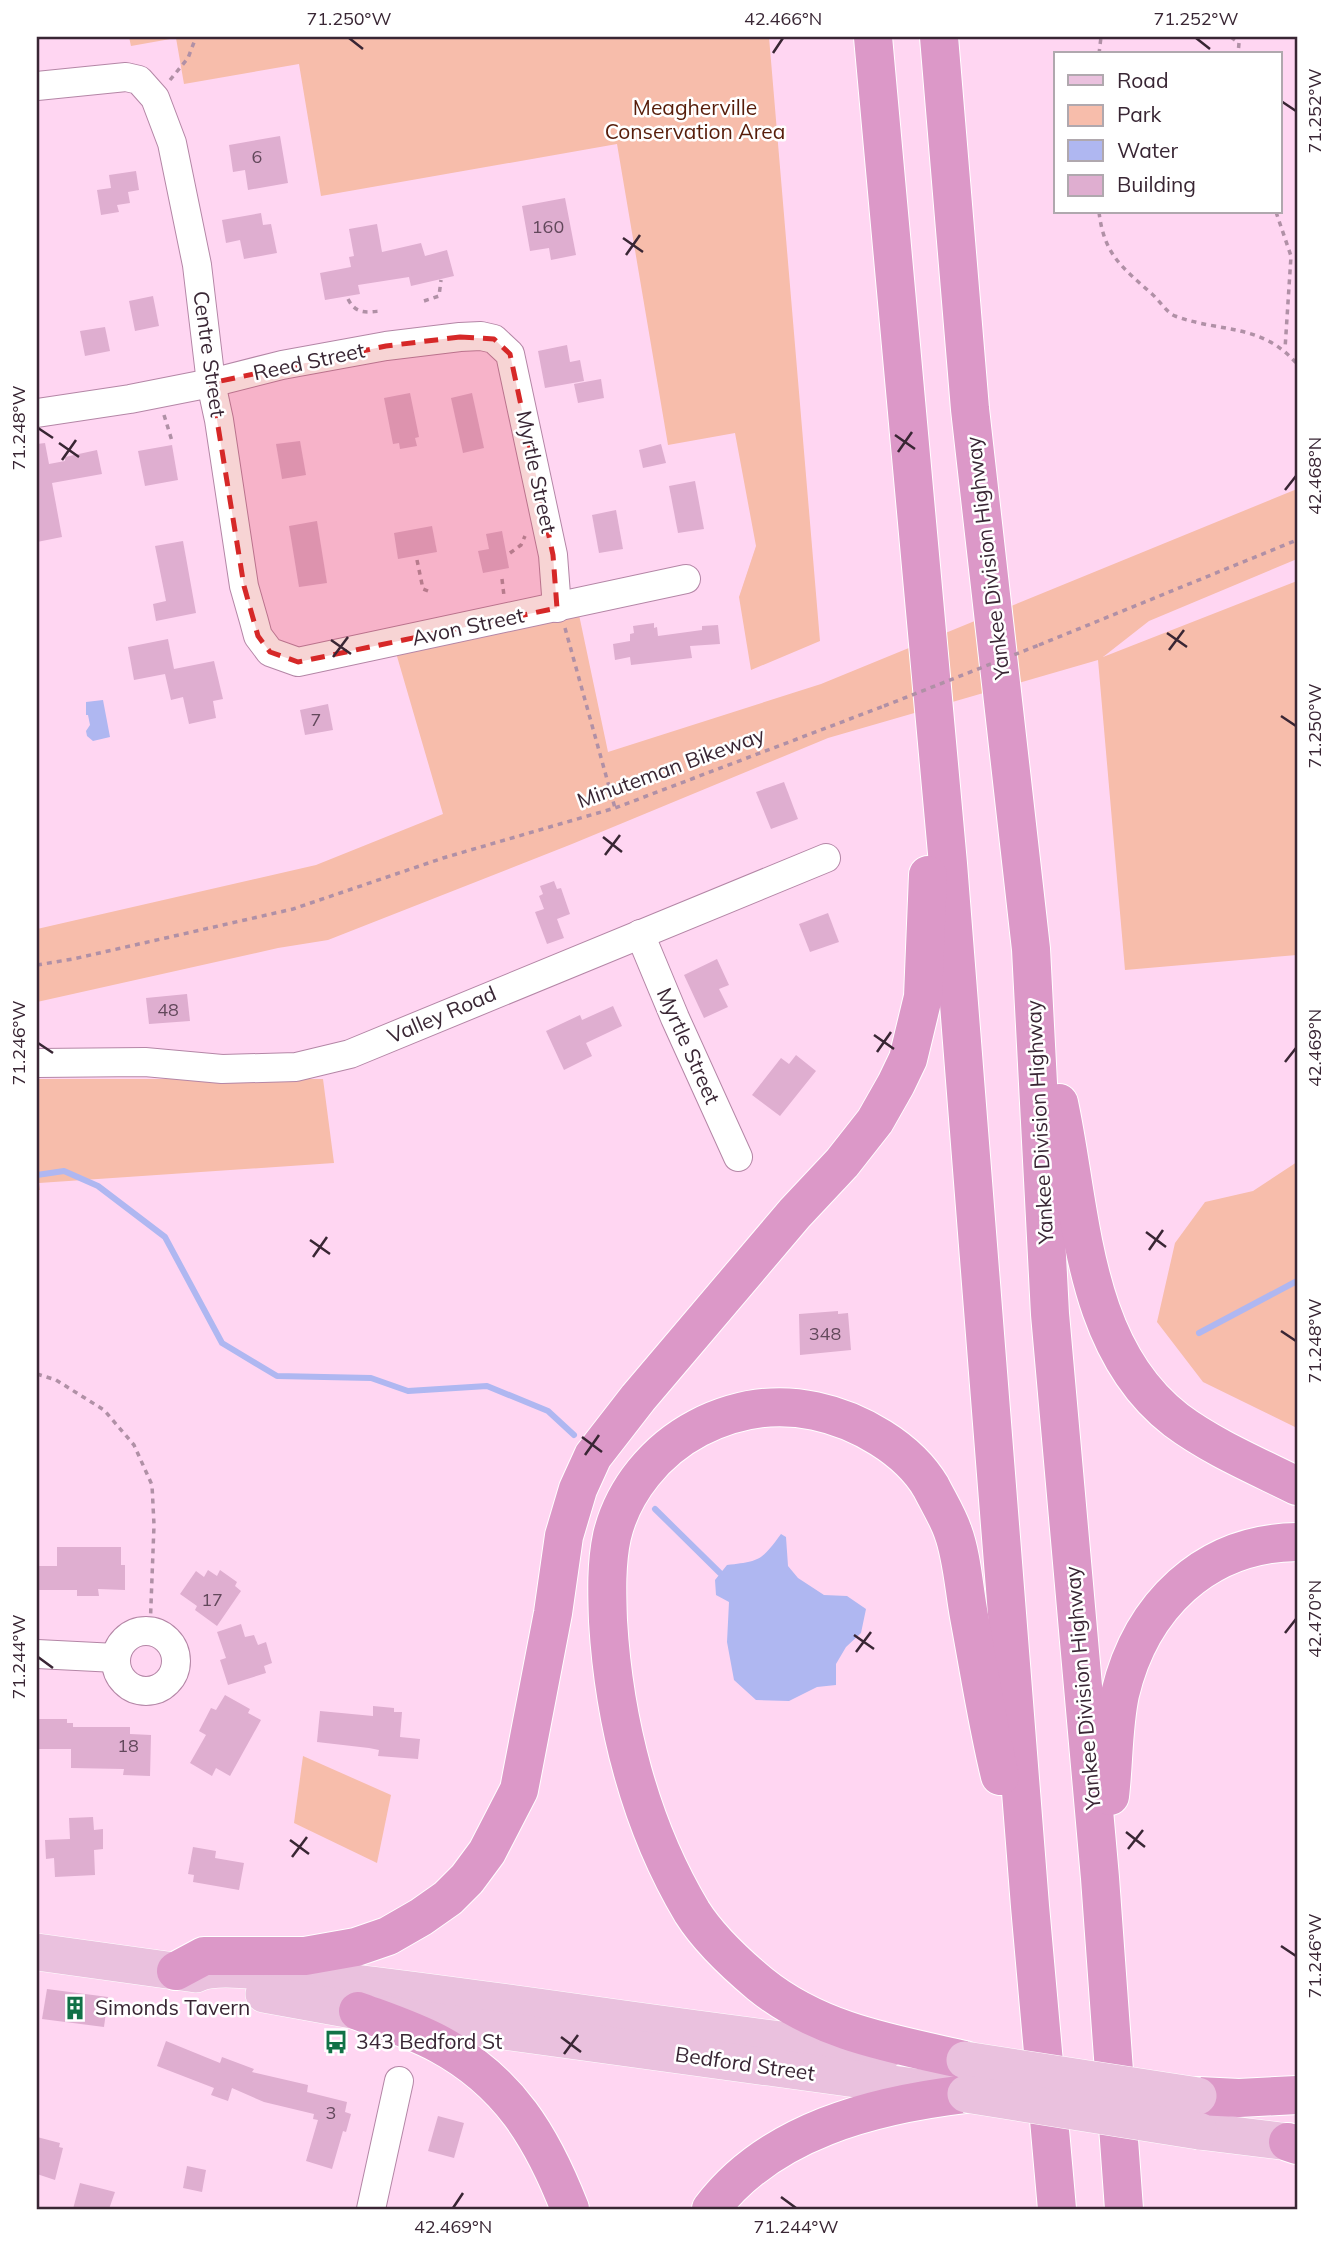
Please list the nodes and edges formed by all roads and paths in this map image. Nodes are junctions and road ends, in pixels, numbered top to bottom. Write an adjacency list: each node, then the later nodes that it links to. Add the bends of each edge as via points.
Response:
1 (196, 37): 7 (path, via 188,58)
2 (873, 37): 25 (highway)
3 (939, 37): 30 (highway, Yankee Division Highway, via 970,409)
4 (1231, 37): 5 (path, via 1239,43)
5 (1238, 52)
6 (37, 86): 7 (street, via 126,77)
7 (147, 89): 17 (street, Centre Street, via 172,143 197,265)
8 (1099, 214): 15 (path, via 1102,236 1121,267 1172,315 1252,332)
9 (1277, 214): 15 (path, via 1292,256)
10 (441, 281): 12 (path, via 439,296)
11 (348, 299): 13 (path, via 363,313)
12 (424, 301)
13 (382, 311)
14 (498, 341): 17 (street, Reed Street, via 481,336 386,346); 23 (street, Myrtle Street, via 510,354 517,384 553,555)
15 (1285, 349): 16 (path)
16 (1297, 364)
17 (211, 383): 18 (street, Reed Street); 24 (street, Centre Street, via 244,586)
18 (37, 413)
19 (1297, 540): 26 (path, Minuteman Bikeway, bridge)
20 (418, 560): 22 (path, via 423,589)
21 (686, 579): 23 (street, Avon Street)
22 (428, 591)
23 (557, 608): 24 (street, Avon Street, via 298,662 270,652); 26 (path)
24 (258, 636)
25 (935, 719): 40 (highway); 42 (highway, via 923,997 908,1059 875,1121 842,1163 718,1302 593,1456 564,1536 519,1790 487,1852 448,1898 388,1936 305,1956 204,1956)
26 (615, 808): 29 (path, Minuteman Bikeway, via 443,858 293,909)
27 (826, 858): 28 (street, Valley Road)
28 (640, 934): 31 (street, Valley Road, via 350,1054 296,1067); 32 (street, Myrtle Street)
29 (37, 965)
30 (1032, 978): 34 (highway, via 1092,1278 1111,1335 1143,1387 1174,1418); 39 (highway, Yankee Division Highway, via 1050,1314)
31 (37, 1063)
32 (738, 1157)
33 (37, 1374): 36 (path, via 56,1380 104,1410 134,1445 148,1475 154,1525)
34 (1297, 1486)
35 (1297, 1542): 39 (highway, via 1253,1547 1214,1562 1175,1591 1142,1636 1120,1696)
36 (150, 1631): 38 (street, via 136,1632 124,1640); 38 (street, via 167,1639 174,1651 174,1670 167,1682 149,1690 136,1689 121,1677)
37 (37, 1654): 38 (street)
38 (116, 1658)
39 (1100, 1878): 50 (highway, Yankee Division Highway)
40 (1030, 1906): 44 (highway, via 995,1755 953,1532 929,1483 900,1451 860,1427 802,1409 754,1408 732,1413 685,1435 664,1451 642,1472 625,1503 612,1534 607,1572 610,1650 621,1717 638,1789 661,1854 694,1916 762,1986 841,2030); 48 (highway)
41 (37, 1952): 42 (main road, Bedford Street)
42 (186, 1973): 43 (main road, Bedford Street, via 246,1991); 44 (main road, Bedford Street, via 236,1970 310,1978 765,2038)
43 (358, 2011): 44 (main road, Bedford Street); 52 (highway, via 438,2043 492,2080 536,2135)
44 (965, 2077): 47 (main road, Bedford Street, bridge); 53 (highway, via 922,2099 877,2109 794,2139 760,2161)
45 (399, 2081): 51 (street)
46 (1297, 2095): 47 (highway, via 1251,2098)
47 (1199, 2114): 49 (main road, Bedford Street)
48 (1050, 2128): 54 (highway); 55 (highway)
49 (1295, 2135)
50 (1120, 2148): 56 (highway, Yankee Division Highway); 57 (highway)
51 (371, 2209)
52 (570, 2209)
53 (711, 2209)
54 (1040, 2209)
55 (1057, 2209)
56 (1124, 2209)
57 (1138, 2209)

